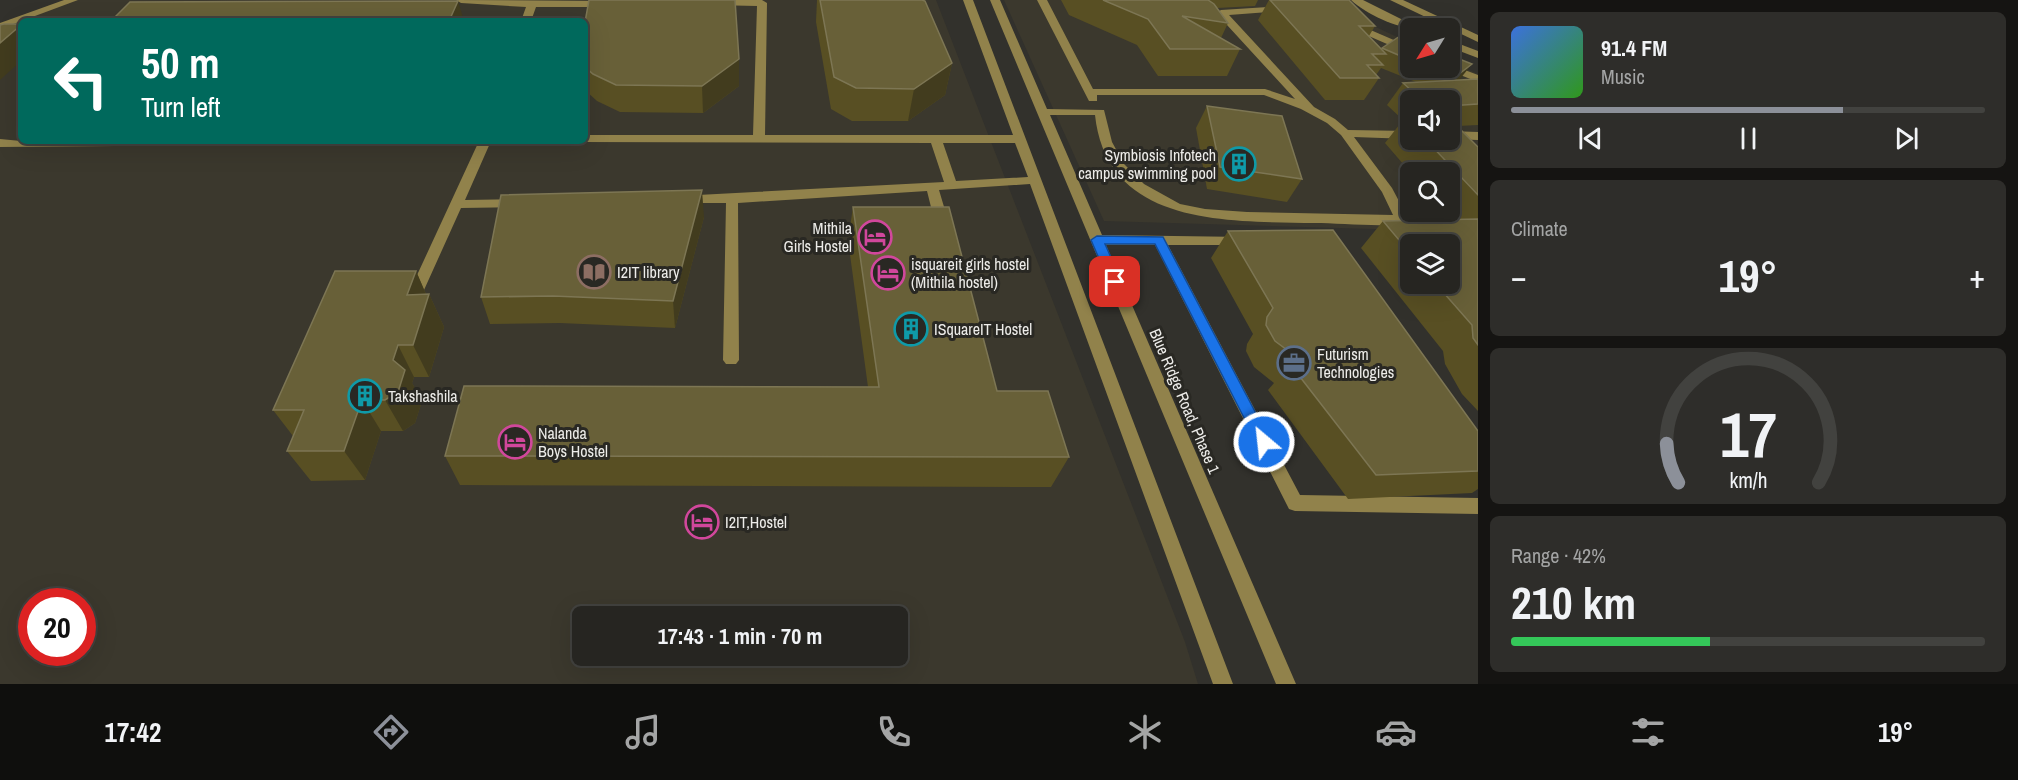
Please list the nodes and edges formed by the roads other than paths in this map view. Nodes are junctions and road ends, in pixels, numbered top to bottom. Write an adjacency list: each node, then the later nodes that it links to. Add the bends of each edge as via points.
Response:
1 (73, 0): 12 (street)
2 (461, 0): 10 (street)
3 (968, 0): 35 (street)
4 (995, 0): 26 (street, Blue Ridge Road, Phase 1)
5 (1042, 0): 24 (street)
6 (1356, 0): 16 (street)
7 (1395, 0): 18 (street)
8 (624, 3): 10 (street)
9 (704, 3): 33 (street, via 762,3)
10 (532, 4): 13 (street)
11 (1292, 7): 25 (street, via 1221,13)
12 (22, 18)
13 (527, 18)
14 (18, 20): 17 (street)
15 (1342, 20): 19 (street)
16 (1400, 22)
17 (0, 26)
18 (1478, 39)
19 (1400, 46)
20 (1460, 48): 21 (street)
21 (1478, 55)
22 (1460, 72): 23 (street)
23 (1478, 79)
24 (1089, 92): 25 (street, via 1265,92); 27 (street)
25 (1310, 110): 28 (street)
26 (1043, 112): 27 (street); 46 (street, Blue Ridge Road, Phase 1)
27 (1100, 112): 28 (street, via 1105,144 1117,166 1167,204 1229,215 1409,221)
28 (1345, 134): 29 (street)
29 (1400, 135)
30 (1460, 135): 31 (street)
31 (1478, 136)
32 (588, 139): 33 (street)
33 (759, 139): 34 (street)
34 (936, 139): 35 (street); 40 (street)
35 (1021, 139): 39 (street)
36 (0, 143): 37 (street)
37 (18, 143)
38 (484, 144): 45 (street)
39 (1036, 180): 40 (street); 53 (street)
40 (951, 185): 41 (street)
41 (932, 186): 42 (street); 49 (street)
42 (732, 198): 43 (street); 51 (street)
43 (672, 200)
44 (528, 202): 45 (street)
45 (456, 204): 50 (street)
46 (1097, 240): 47 (street); 54 (street, Blue Ridge Road, Phase 1)
47 (1159, 240): 48 (street); 52 (street, via 1295,503)
48 (1251, 240)
49 (948, 244)
50 (419, 286)
51 (731, 360)
52 (1478, 506)
53 (1223, 684)
54 (1286, 684)

